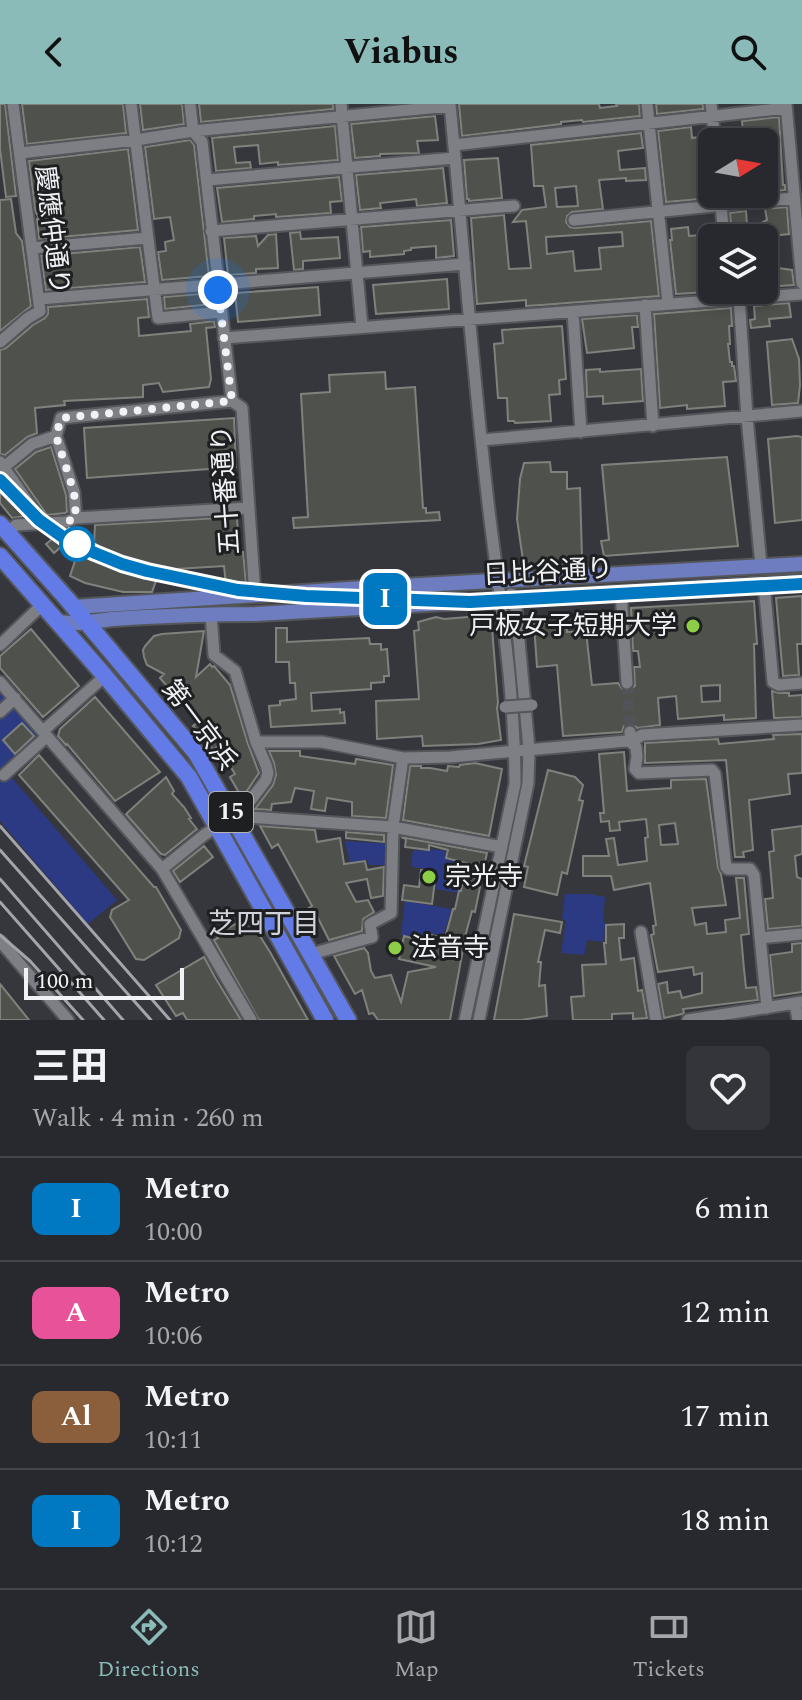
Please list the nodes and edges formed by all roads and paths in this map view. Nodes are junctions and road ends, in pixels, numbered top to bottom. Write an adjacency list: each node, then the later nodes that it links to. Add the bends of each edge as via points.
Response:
1 (13, 104): 14 (street, 慶應仲通り)
2 (131, 104): 12 (street)
3 (190, 104): 11 (street, 五十番通り)
4 (647, 104): 10 (street)
5 (450, 105): 7 (street); 13 (street)
6 (786, 109): 8 (street); 9 (street); 19 (street)
7 (342, 110): 11 (street); 16 (street)
8 (712, 110): 10 (street)
9 (802, 113)
10 (649, 123): 13 (street); 23 (street)
11 (193, 131): 12 (street); 17 (street, 五十番通り, via 202,142)
12 (136, 140): 14 (street); 27 (street)
13 (454, 145): 15 (street)
14 (20, 153): 28 (street, 慶應仲通り)
15 (455, 158): 16 (street); 22 (street)
16 (347, 168): 17 (street); 24 (street)
17 (207, 180): 26 (street, 五十番通り)
18 (778, 198): 19 (street)
19 (794, 198): 32 (street)
20 (698, 204): 23 (street)
21 (514, 206): 22 (street)
22 (459, 212): 24 (street); 29 (street)
23 (658, 212): 25 (street); 38 (street)
24 (352, 220): 26 (street); 30 (street)
25 (574, 220)
26 (211, 231): 31 (street, 五十番通り)
27 (148, 238): 28 (street); 33 (street)
28 (32, 248): 36 (street, 慶應仲通り)
29 (465, 264): 30 (street); 43 (street)
30 (357, 272): 31 (street); 44 (street)
31 (218, 283): 33 (street); 42 (street, 五十番通り)
32 (802, 283)
33 (155, 288): 36 (street); 42 (street, via 158,318)
34 (778, 294): 35 (street)
35 (802, 294)
36 (39, 299): 46 (street, 慶應仲通り, via 40,311)
37 (698, 299): 38 (street)
38 (668, 303): 40 (street)
39 (733, 304): 49 (street)
40 (645, 305): 41 (street); 50 (street)
41 (578, 311): 43 (street); 51 (street)
42 (221, 312): 45 (street, 五十番通り)
43 (469, 319): 44 (street); 53 (street)
44 (362, 327): 45 (street)
45 (224, 338): 47 (street, 五十番通り)
46 (0, 342)
47 (232, 401): 52 (street, via 61,418); 55 (street, 五十番通り, via 242,408)
48 (802, 411): 49 (street)
49 (747, 417): 50 (street); 61 (street)
50 (653, 426): 51 (street)
51 (581, 432): 53 (street)
52 (56, 436): 54 (street, via 32,444); 56 (street, via 74,492)
53 (482, 440): 62 (street)
54 (2, 465): 57 (street)
55 (249, 508): 56 (street); 66 (street, 五十番通り)
56 (76, 518): 57 (street)
57 (43, 524): 58 (street)
58 (4, 529): 69 (highway, 第一京浜 / 15)
59 (0, 556): 68 (highway, 第一京浜 / 15)
60 (802, 564): 61 (main road, 日比谷通り)
61 (761, 566): 62 (main road, 日比谷通り)
62 (499, 582): 66 (main road, 日比谷通り); 67 (street)
63 (802, 582): 64 (main road, 日比谷通り)
64 (764, 584): 65 (main road, 日比谷通り); 77 (street, via 773,682)
65 (621, 592): 67 (main road, 日比谷通り); 76 (street)
66 (255, 596): 69 (main road, 日比谷通り)
67 (508, 598): 70 (main road, 日比谷通り); 86 (street); 87 (street)
68 (42, 605): 71 (highway, 第一京浜 / 15); 73 (street)
69 (74, 607): 72 (highway, 第一京浜 / 15)
70 (211, 614): 72 (main road, 日比谷通り); 85 (street, via 214,655 235,671)
71 (57, 622): 72 (main road, 日比谷通り); 74 (highway, 第一京浜 / 15)
72 (88, 623): 90 (highway, 第一京浜 / 15, via 196,753)
73 (0, 645)
74 (105, 676): 83 (street); 91 (highway, 第一京浜 / 15, via 189,777)
75 (0, 682): 78 (street)
76 (627, 683)
77 (802, 683)
78 (15, 698): 81 (street); 83 (street)
79 (532, 705): 80 (street, bridge)
80 (505, 707)
81 (0, 712)
82 (802, 725): 84 (street)
83 (44, 735): 89 (street); 94 (street)
84 (630, 737): 86 (street); 99 (street, via 639,773 714,771 725,864 728,869 753,871)
85 (256, 742): 88 (street, via 322,742); 90 (street, via 266,780)
86 (529, 749): 87 (street); 110 (street, via 528,783)
87 (515, 750): 88 (street); 93 (street, via 515,784)
88 (403, 758): 92 (street)
89 (4, 775)
90 (233, 816): 91 (street); 92 (street); 95 (highway, 第一京浜 / 15)
91 (216, 827): 94 (street); 96 (highway, 第一京浜 / 15)
92 (393, 827): 93 (street); 101 (street, via 391,913 370,924 372,937)
93 (502, 847): 109 (street)
94 (162, 869): 106 (street)
95 (273, 887): 96 (highway); 101 (highway, 第一京浜 / 15)
96 (256, 897): 107 (highway, 第一京浜 / 15)
97 (641, 932): 111 (street)
98 (802, 934): 99 (street)
99 (760, 938): 103 (street)
100 (0, 941): 105 (street)
101 (311, 954): 108 (highway, 第一京浜 / 15)
102 (799, 1002): 103 (street); 113 (street)
103 (767, 1008): 104 (street)
104 (710, 1018): 112 (street)
105 (68, 1020)
106 (251, 1020)
107 (325, 1020)
108 (348, 1020)
109 (465, 1020)
110 (479, 1020)
111 (656, 1020)
112 (688, 1020)
113 (798, 1020)

